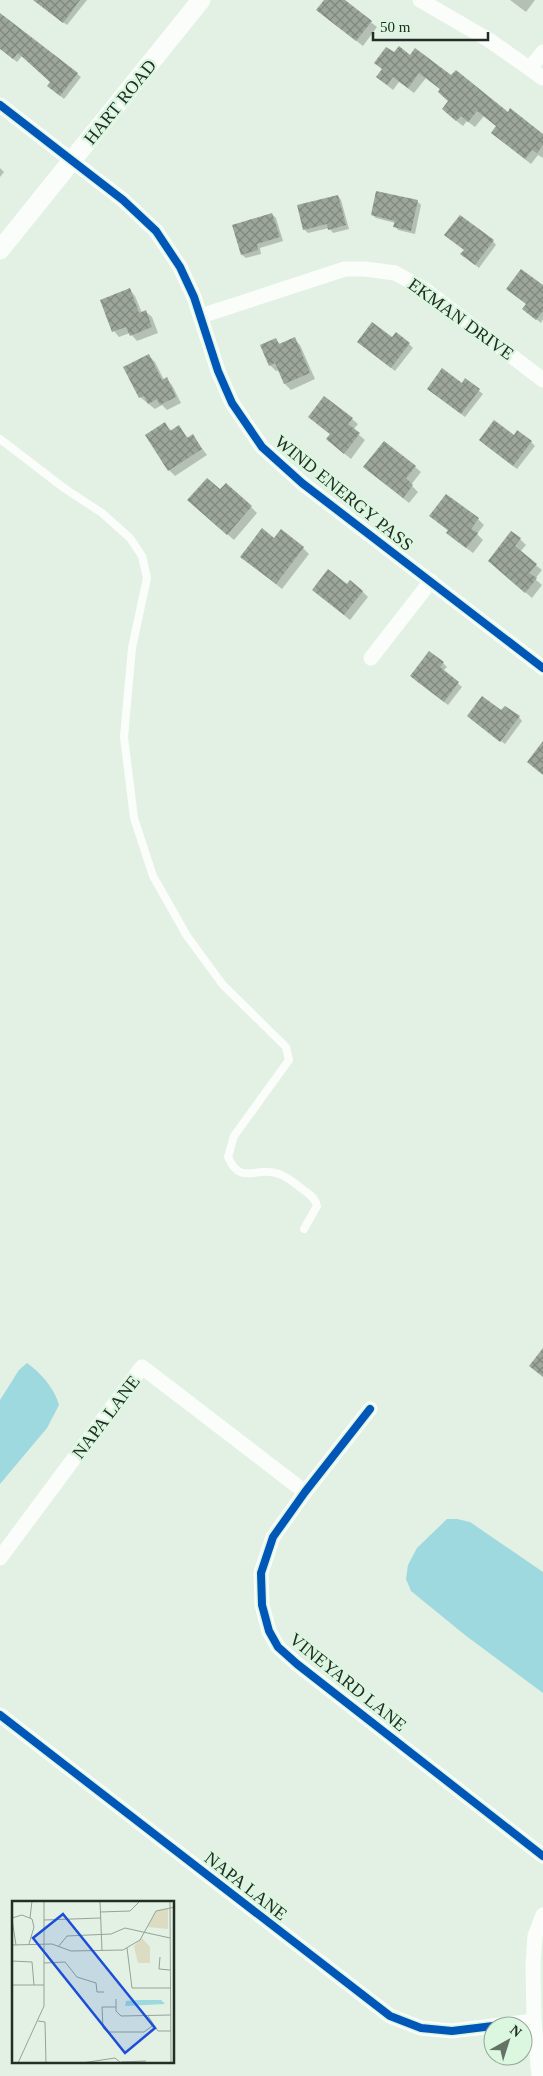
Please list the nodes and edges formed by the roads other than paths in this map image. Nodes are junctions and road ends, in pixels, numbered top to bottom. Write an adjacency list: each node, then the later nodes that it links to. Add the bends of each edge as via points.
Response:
1 (201, 0): 7 (street, HART ROAD)
2 (420, 0): 4 (street)
3 (543, 52): 4 (street)
4 (530, 68): 5 (street)
5 (543, 78)
6 (0, 105): 7 (street, WIND ENERGY PASS)
7 (73, 161): 8 (street, HART ROAD); 9 (street, WIND ENERGY PASS, via 156,231 180,267)
8 (0, 250)
9 (201, 316): 10 (street, EKMAN DRIVE, via 345,269 395,273 424,289); 12 (street, WIND ENERGY PASS, via 232,403 262,447 302,483)
10 (543, 380)
11 (0, 440): 15 (lane, via 102,513 130,538 142,556 147,578 132,648 124,737 134,818 153,876 187,936 224,985 289,1054 289,1060 234,1136 228,1157 237,1171 246,1174 277,1173 313,1198 317,1206)
12 (431, 581): 13 (street); 14 (street, WIND ENERGY PASS)
13 (371, 658)
14 (543, 668)
15 (304, 1229)
16 (370, 1409): 17 (street, VINEYARD LANE)
17 (305, 1492): 18 (street, NAPA LANE, via 142,1368); 20 (street, VINEYARD LANE, via 273,1537 261,1573 262,1605 278,1647)
18 (0, 1558)
19 (0, 1714): 23 (street, NAPA LANE, via 390,2016 421,2028 452,2031)
20 (543, 1856)
21 (543, 1915): 22 (street, via 535,1936)
22 (534, 2021): 24 (street)
23 (483, 2027)
24 (539, 2076)

